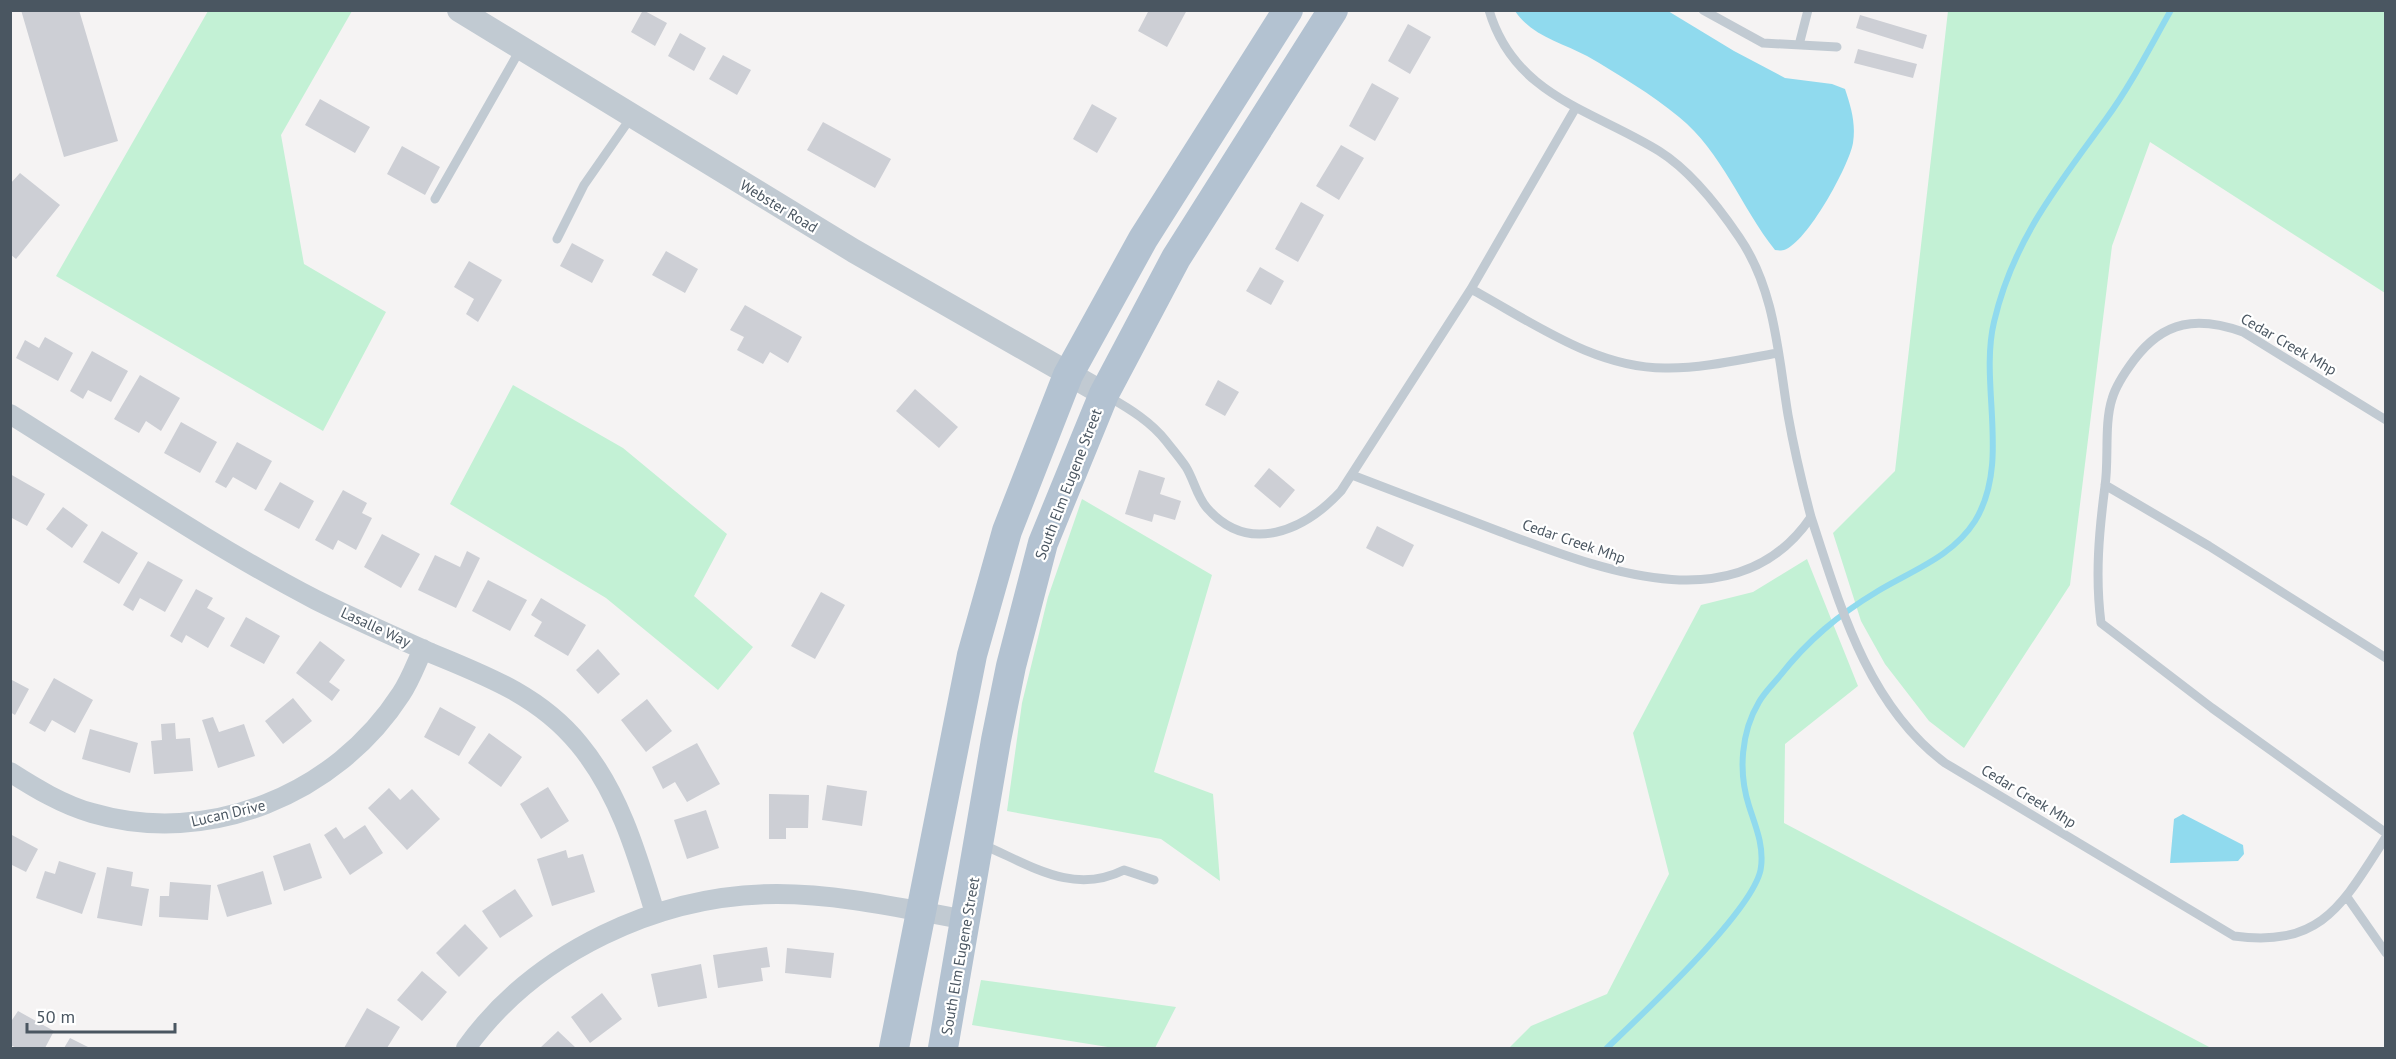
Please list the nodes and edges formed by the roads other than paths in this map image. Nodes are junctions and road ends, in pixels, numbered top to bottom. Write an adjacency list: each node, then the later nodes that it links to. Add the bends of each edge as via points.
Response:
1 (459, 10): 9 (street, Webster Road)
2 (1288, 10): 16 (main road, via 1143,239)
3 (1333, 10): 17 (main road, South Elm Eugene Street, via 1176,258)
4 (1490, 10): 10 (lane, Cedar Creek Mhp, via 1510,53 1531,78)
5 (1703, 10): 7 (lane, via 1763,43)
6 (1808, 10): 7 (lane)
7 (1799, 45): 8 (lane)
8 (1838, 47)
9 (520, 48): 11 (street, Webster Road); 12 (lane)
10 (1575, 109): 14 (lane); 15 (lane, Cedar Creek Mhp, via 1659,151 1716,206 1740,238 1759,274 1772,313)
11 (632, 116): 13 (lane, via 584,185); 16 (street, Webster Road)
12 (435, 199)
13 (557, 239)
14 (1471, 289): 15 (lane, via 1589,353 1622,363 1668,368); 20 (lane)
15 (1778, 353): 22 (lane, Cedar Creek Mhp)
16 (1068, 375): 17 (street, Webster Road); 30 (main road, via 1006,531 972,655)
17 (1104, 394): 20 (lane, via 1129,408 1165,439 1186,468 1205,506 1233,529 1261,535 1306,521 1329,504); 27 (main road, South Elm Eugene Street, via 1043,543 1011,666)
18 (10, 414): 23 (street, Lasalle Way, via 239,558 317,600)
19 (2385, 420): 21 (lane, Cedar Creek Mhp, via 2243,332 2221,324 2189,323 2156,338 2141,350 2124,374 2111,400)
20 (1352, 475): 22 (lane, Cedar Creek Mhp, via 1590,565 1659,579 1702,579 1744,572 1785,547)
21 (2105, 485): 24 (lane); 26 (lane, Cedar Creek Mhp, via 2097,554 2101,623)
22 (1810, 517): 29 (lane, Cedar Creek Mhp, via 1867,670 1905,726 1945,763 2234,936 2261,940 2296,934 2328,916)
23 (423, 649): 25 (street, Lucan Drive, via 402,693 350,755 312,782 267,806 222,818 176,824 132,822 90,813); 31 (street, Lasalle Way, via 505,683 546,712 579,744 603,778 626,825)
24 (2385, 658)
25 (10, 772)
26 (2385, 835): 29 (lane, Cedar Creek Mhp)
27 (979, 843): 28 (lane, via 1042,872 1072,881 1107,879 1124,870); 32 (main road, South Elm Eugene Street)
28 (1154, 880)
29 (2347, 897): 33 (lane)
30 (921, 912): 31 (street, via 855,900 777,894 718,900); 32 (street); 35 (main road)
31 (655, 913): 34 (street, via 561,958 511,998)
32 (967, 920): 36 (main road, South Elm Eugene Street)
33 (2385, 953)
34 (466, 1048)
35 (894, 1048)
36 (943, 1048)

